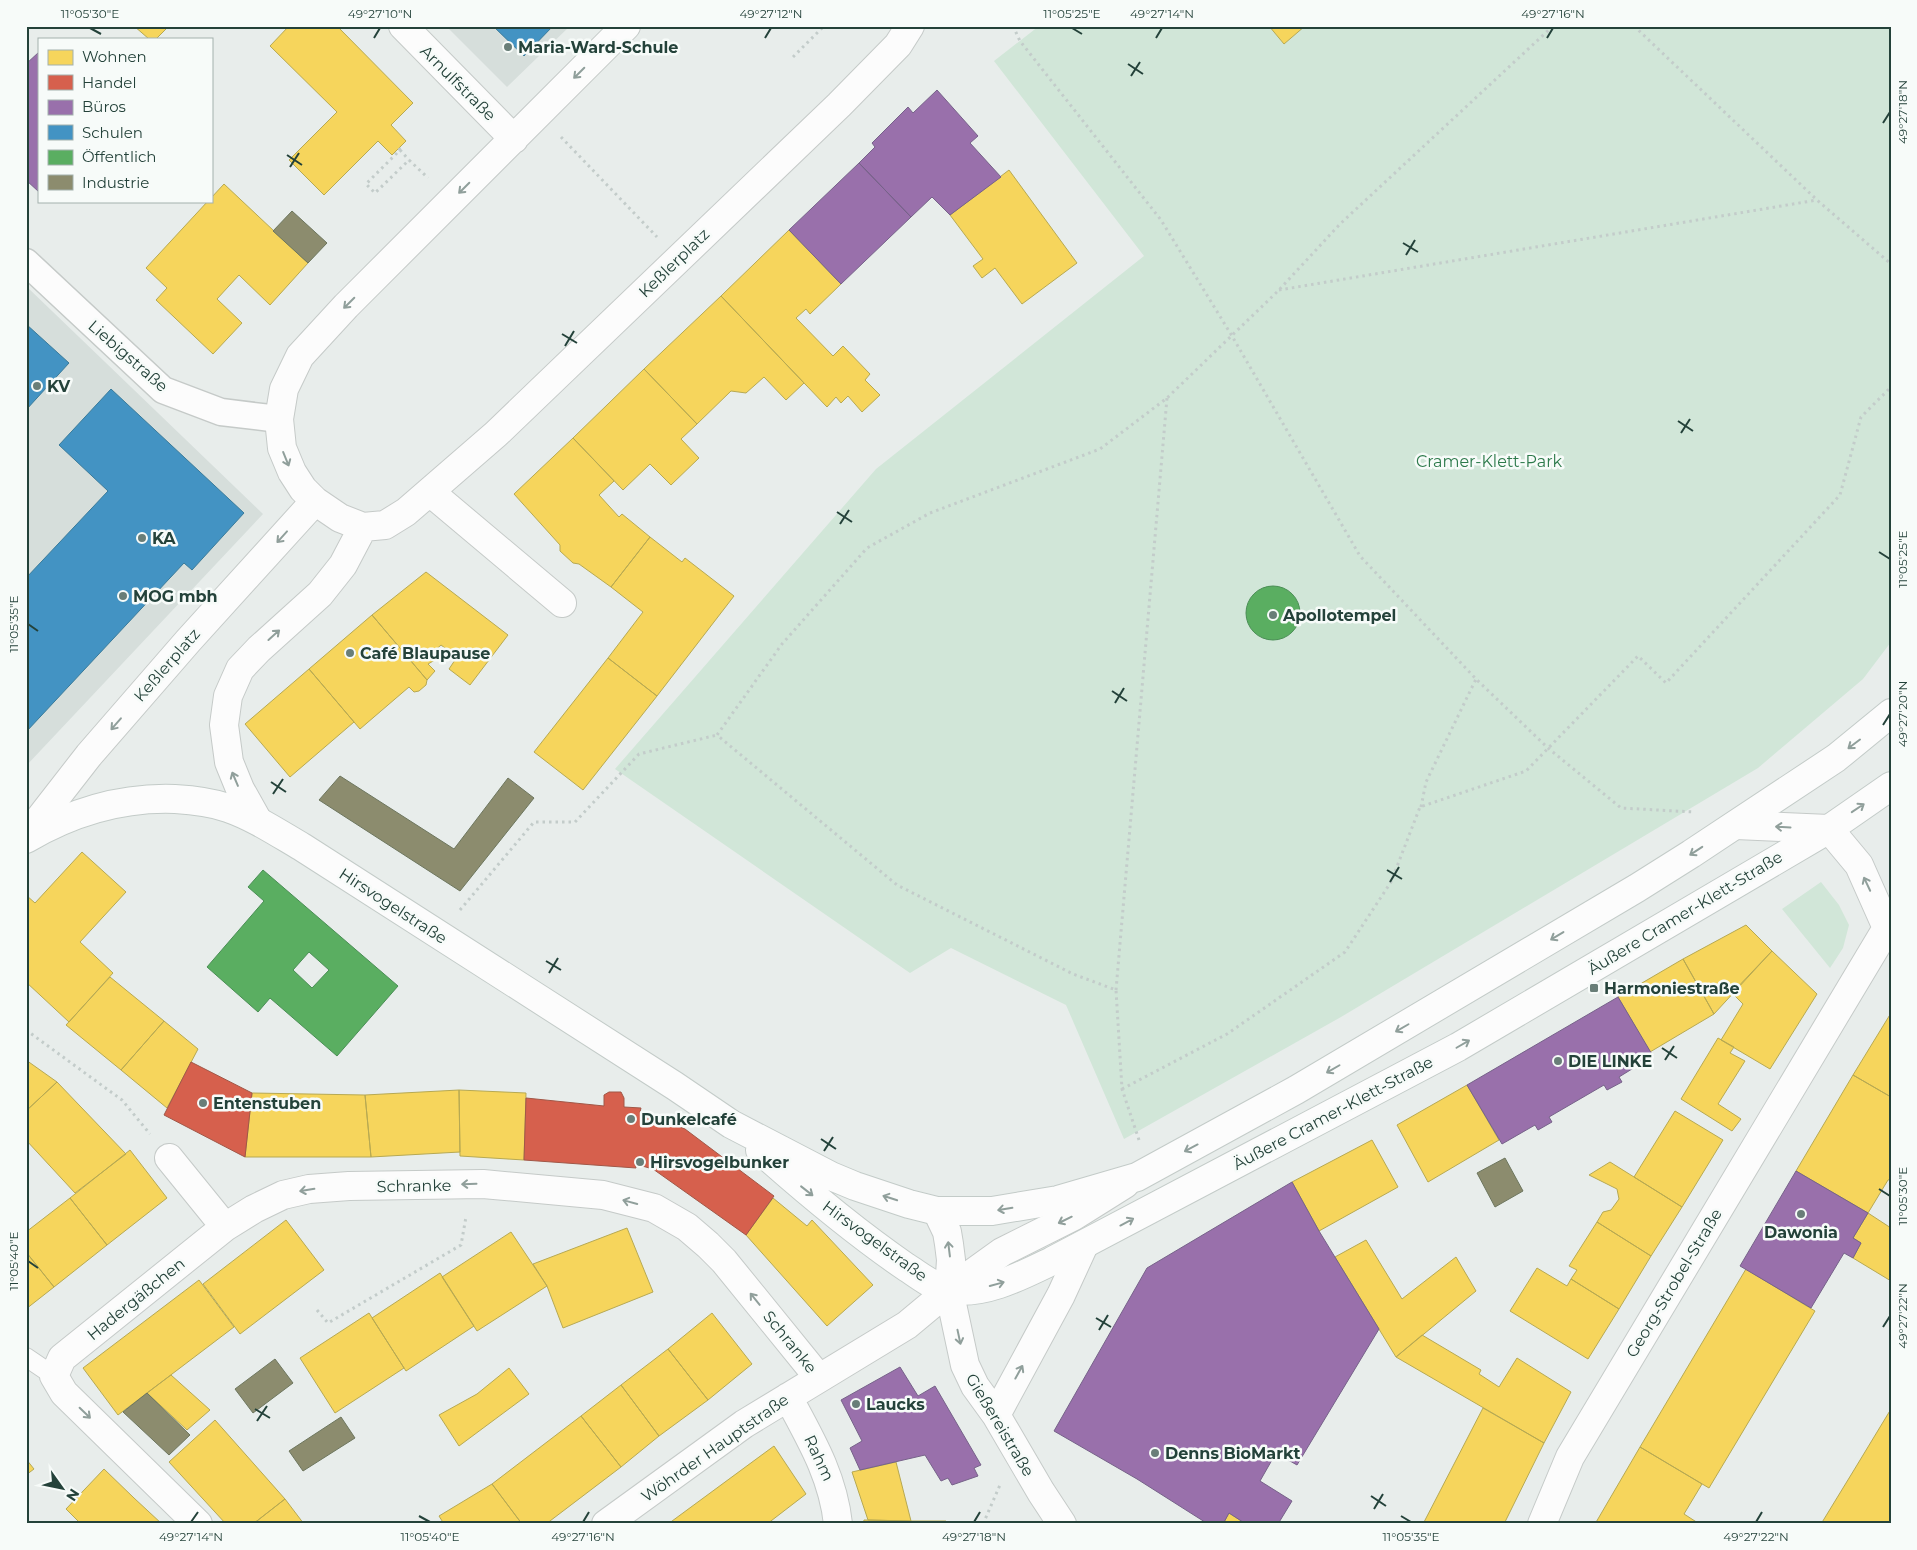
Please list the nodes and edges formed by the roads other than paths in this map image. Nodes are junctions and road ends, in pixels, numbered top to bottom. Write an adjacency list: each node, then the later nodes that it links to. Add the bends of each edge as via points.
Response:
1 (403, 26): 4 (street, Arnulfstraße)
2 (626, 26): 4 (street, Keßlerplatz, one-way to 4)
3 (910, 26): 7 (street, Keßlerplatz, via 877,68 496,434)
4 (514, 139): 6 (street, Keßlerplatz, one-way to 6, via 300,356 284,389)
5 (26, 262): 6 (street, Liebigstraße, via 162,390 221,412)
6 (279, 419): 8 (street, Keßlerplatz, one-way to 8, via 282,448 292,472)
7 (430, 492): 9 (street, Keßlerplatz, via 386,525); 10 (street)
8 (314, 501): 9 (street, Keßlerplatz, via 340,518); 16 (street, Keßlerplatz, one-way to 16, via 90,755)
9 (363, 527): 13 (street, one-way to 9, via 229,762 224,725 228,696 240,669 320,594 343,565)
10 (562, 603)
11 (1891, 713): 15 (street, one-way to 15, via 1836,758)
12 (1891, 786): 14 (street, Äußere Cramer-Klett-Straße, one-way to 12)
13 (258, 821): 16 (street, Hirsvogelstraße, via 204,802 149,798 86,811); 18 (street, Hirsvogelstraße)
14 (1829, 829): 15 (street, one-way to 15); 17 (street, one-way to 14, via 1858,865); 23 (street, Äußere Cramer-Klett-Straße, one-way to 14, via 1458,1047)
15 (1727, 831): 20 (street, one-way to 20, via 1468,990 1289,1095)
16 (26, 838)
17 (1889, 929): 34 (street, Georg-Strobel-Straße, via 1570,1457)
18 (731, 1124): 21 (street, Hirsvogelstraße, one-way to 18, via 909,1204 831,1176); 24 (street, Hirsvogelstraße, one-way to 24, via 795,1182 888,1255 933,1284)
19 (170, 1158): 22 (street)
20 (1143, 1174): 21 (street, one-way to 21, via 1058,1200 992,1211); 24 (street, one-way to 24, via 1074,1216 1002,1252)
21 (937, 1210): 24 (street, Hirsvogelstraße, one-way to 21, via 949,1244)
22 (225, 1227): 26 (street, Hadergäßchen, via 62,1358); 27 (street, Schranke, one-way to 22, via 724,1260 687,1227 654,1208 603,1195 472,1184 309,1189 282,1195)
23 (1084, 1245): 24 (street, Äußere Cramer-Klett-Straße, one-way to 23, via 1003,1283); 29 (street, one-way to 23, via 1061,1295)
24 (949, 1290): 27 (street, Wöhrder Hauptstraße, via 907,1325); 29 (street, Gießereistraße, one-way to 29, via 965,1365 975,1386)
25 (26, 1357): 26 (lane)
26 (54, 1376): 30 (street, one-way to 30, via 64,1393)
27 (819, 1378): 28 (street, Wöhrder Hauptstraße)
28 (788, 1397): 31 (street, Wöhrder Hauptstraße, via 744,1424); 32 (street, Rahm, via 826,1472)
29 (996, 1415): 33 (street, Gießereistraße)
30 (198, 1524)
31 (606, 1524)
32 (838, 1524)
33 (1062, 1524)
34 (1542, 1524)

